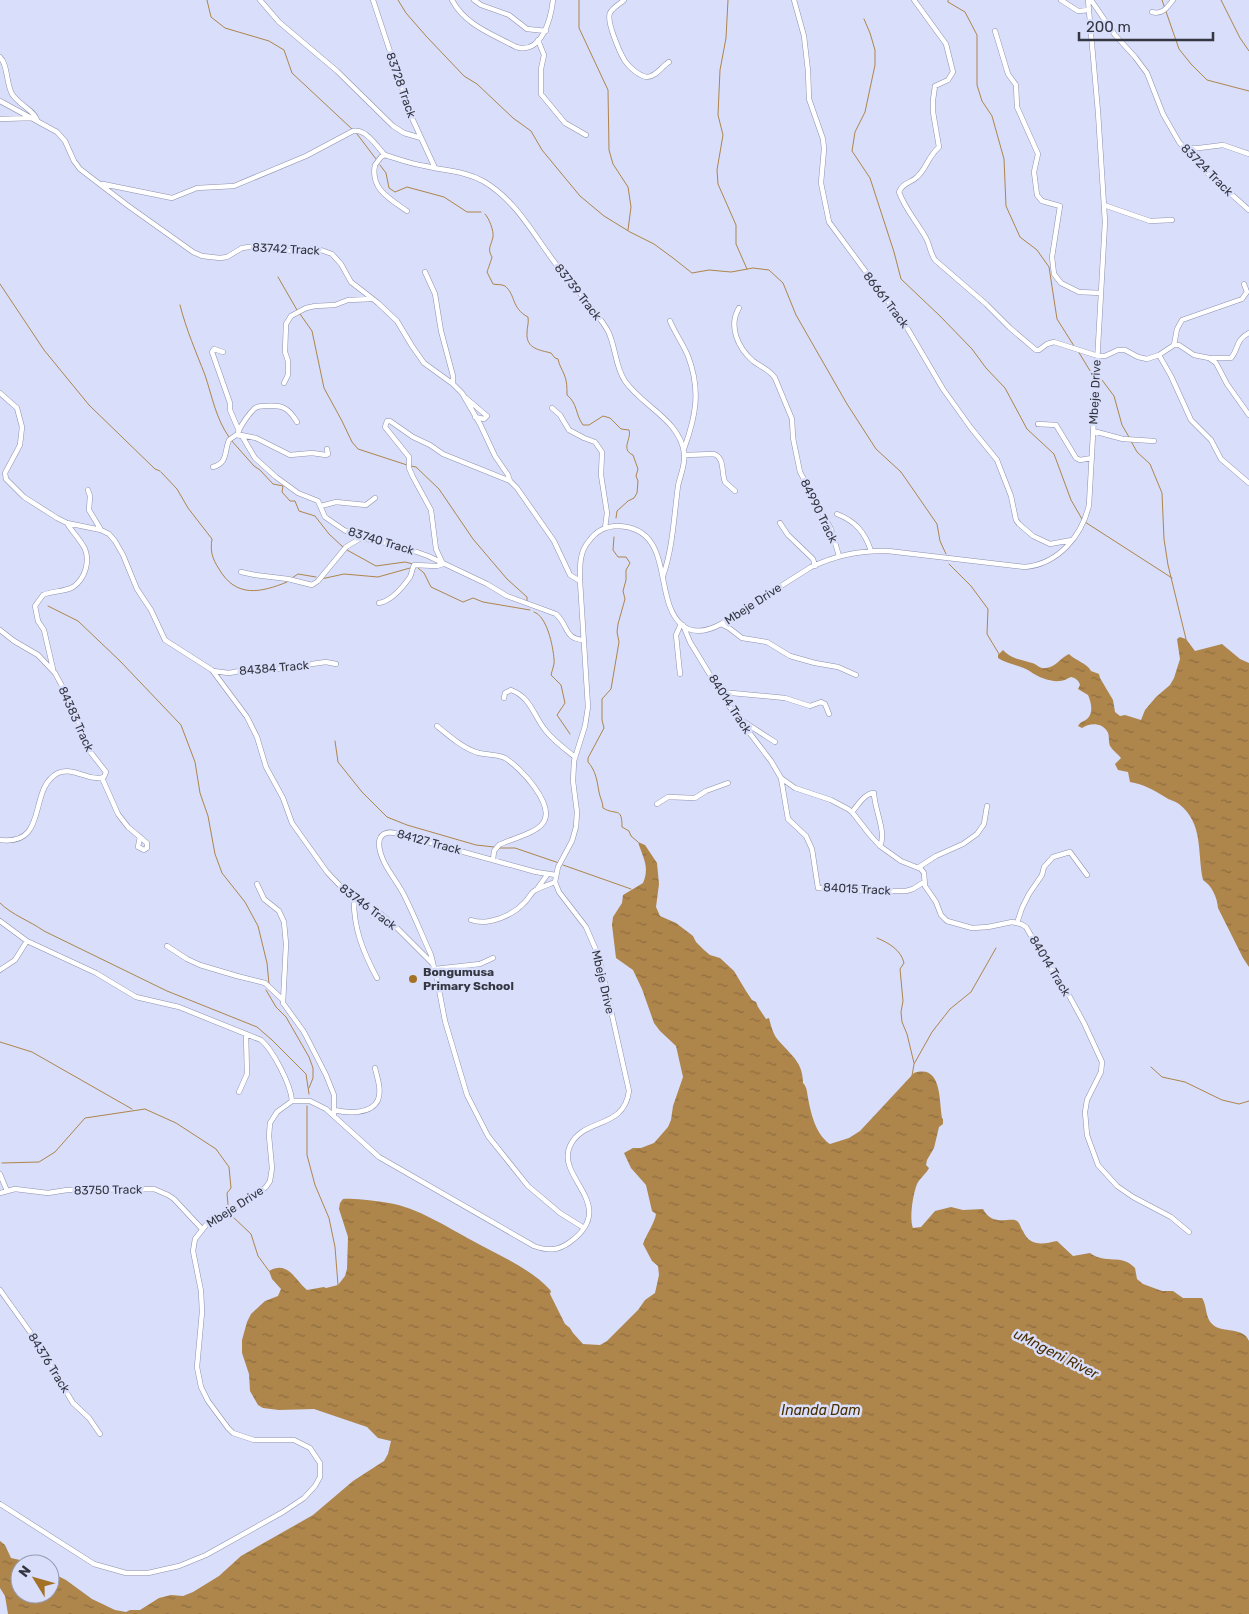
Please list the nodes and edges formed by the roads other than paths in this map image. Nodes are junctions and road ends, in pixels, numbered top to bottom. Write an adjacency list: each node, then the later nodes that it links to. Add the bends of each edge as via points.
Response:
1 (260, 0): 23 (street, via 279,22 334,68 389,123 404,133)
2 (373, 0): 23 (street, 83728 Track)
3 (452, 0): 16 (street, via 461,15 470,22 516,47 526,47)
4 (474, 0): 14 (street, via 508,15 527,29)
5 (553, 0): 14 (street)
6 (624, 0): 18 (street, via 609,17 626,62 647,77 653,76)
7 (794, 0): 73 (street, 86661 Track, via 804,36 809,99 823,139 821,183 829,222 906,326 949,399 997,460 1019,524 1050,544)
8 (914, 0): 43 (street, via 946,44 953,72 948,80 935,86 933,112 940,145 918,176 899,190 903,203 927,240 935,260 1036,350 1054,342)
9 (1062, 0): 12 (street, via 1078,11)
10 (1090, 0): 12 (street, Mbeje Drive); 24 (street, 83724 Track, via 1148,73 1165,120)
11 (1173, 0): 13 (street, via 1162,12)
12 (1089, 10): 29 (street, Mbeje Drive)
13 (1152, 12)
14 (546, 31): 16 (street)
15 (995, 31): 35 (street, via 1008,74 1016,85 1017,107 1038,154 1034,174 1038,197 1060,206 1052,248 1054,274 1079,292)
16 (538, 40): 22 (street, via 544,55 541,94 565,123)
17 (0, 57): 21 (street, via 4,61 12,94 18,103 35,115)
18 (669, 62)
19 (0, 101): 21 (street, 83742 Track)
20 (0, 119): 21 (street)
21 (35, 119): 28 (street, 83742 Track, via 61,136 77,165)
22 (586, 135)
23 (421, 138): 27 (street, 83728 Track)
24 (1184, 148): 25 (street, via 1223,145); 30 (street, 83724 Track)
25 (1249, 154)
26 (385, 156): 27 (street, 83739 Track); 28 (street, via 364,132 358,130 234,186 197,188 172,198); 31 (street, via 375,165 375,182 381,192)
27 (435, 168): 58 (street, 83739 Track, via 482,180 514,206 607,329 626,382 672,427)
28 (102, 184): 36 (street, 83742 Track, via 128,206 202,256 226,257 249,246 280,251 326,250 336,257 351,282)
29 (1104, 205): 32 (street, via 1150,221); 35 (street, Mbeje Drive)
30 (1249, 210)
31 (407, 211)
32 (1172, 220)
33 (425, 272): 46 (street, via 435,294)
34 (1244, 284): 40 (street, via 1246,292 1242,299 1182,320 1176,329)
35 (1101, 294): 43 (street, Mbeje Drive)
36 (372, 299): 45 (street, via 315,306 291,316 286,324 288,374); 46 (street, 83742 Track, via 397,321 424,363)
37 (739, 308): 75 (street, 84990 Track, via 734,318 738,341 745,354 775,378 792,419 800,472 831,529)
38 (670, 322): 58 (street, via 687,353 695,379 697,399)
39 (1249, 333): 44 (street, via 1240,338 1231,358)
40 (1174, 345): 42 (street); 44 (street, via 1194,355)
41 (223, 352): 55 (street, 83740 Track, via 216,349 212,352)
42 (1158, 355): 43 (street, via 1142,359 1122,350); 62 (street, via 1192,420 1210,440 1220,459)
43 (1098, 356): 54 (street, Mbeje Drive)
44 (1211, 358): 50 (street)
45 (284, 383)
46 (453, 384): 48 (street, 83742 Track)
47 (0, 392): 68 (street, via 18,408 22,427 20,445 5,476 28,499)
48 (465, 397): 51 (street, 83742 Track); 51 (street, via 487,416 484,419)
49 (552, 408): 70 (street, via 569,430 595,442 602,452 601,475 607,513)
50 (1249, 415)
51 (475, 417): 61 (street, 83742 Track)
52 (297, 422): 55 (street, via 283,407 258,406 245,419)
53 (1038, 424): 59 (street, via 1056,425 1076,458)
54 (1093, 431): 56 (street, via 1122,439); 59 (street, Mbeje Drive)
55 (238, 434): 57 (street, via 256,438 290,455 326,455); 60 (street, via 228,443 224,460); 66 (street, 83740 Track, via 245,439 262,466)
56 (1154, 441)
57 (327, 449)
58 (684, 452): 64 (street, via 718,456 725,482); 79 (street)
59 (1092, 458): 73 (street, Mbeje Drive, via 1089,505)
60 (213, 466)
61 (510, 482): 76 (street, via 444,454 413,438 390,421 385,423 386,429 409,457 409,468 430,510 436,548); 80 (street, 83742 Track, via 518,488 554,541 570,575)
62 (1249, 483)
63 (88, 490): 71 (street, via 89,510)
64 (735, 490)
65 (375, 498): 66 (street, via 366,505 336,502)
66 (320, 506): 72 (street, 83740 Track, via 328,520)
67 (837, 514): 74 (street, via 860,528)
68 (67, 523): 71 (street); 88 (street, via 84,548 86,570 72,588 43,595 35,606)
69 (780, 523): 77 (street, via 813,559)
70 (605, 528): 79 (street, via 628,527 644,534 655,550); 80 (street, via 594,535 583,549)
71 (101, 530): 87 (street, 83746 Track, via 119,546 137,589 165,640)
72 (361, 538): 76 (street, 83740 Track, via 397,545); 78 (street, via 346,548 312,585)
73 (1072, 540): 74 (street, Mbeje Drive, via 1050,561 1025,567)
74 (871, 551): 75 (street, Mbeje Drive)
75 (839, 556): 77 (street, Mbeje Drive)
76 (443, 564): 81 (street, via 431,567 414,565 396,593); 85 (street, 83740 Track, via 507,596 556,614 570,636)
77 (814, 566): 82 (street, Mbeje Drive)
78 (241, 572)
79 (663, 577): 83 (street, via 670,607)
80 (580, 581): 85 (street)
81 (379, 603)
82 (721, 624): 83 (street, Mbeje Drive, via 700,631); 90 (street, via 742,638 767,642 790,656 838,666)
83 (682, 625): 89 (street, via 676,635); 91 (street, 84014 Track)
84 (0, 630): 88 (street, 84383 Track, via 38,655)
85 (584, 640): 97 (street, via 588,707)
86 (336, 664): 87 (street, 84384 Track, via 326,662 228,673)
87 (212, 670): 116 (street, 83746 Track, via 251,724 266,767 292,823 334,881)
88 (53, 671): 98 (street, 84383 Track, via 75,710 88,749 106,771)
89 (680, 674)
90 (856, 675)
91 (721, 692): 93 (street, via 785,698 810,706 821,702); 94 (street, 84014 Track)
92 (504, 698): 97 (street, via 507,691 518,693 533,708 546,731)
93 (829, 714)
94 (737, 718): 96 (street); 99 (street, 84014 Track)
95 (437, 726): 107 (street, via 471,750 501,756 512,763 531,783 545,805 546,816 541,825 499,845)
96 (775, 742)
97 (575, 757): 111 (street, via 576,828)
98 (102, 778): 104 (street, via 118,814); 105 (street, via 70,772 56,775 44,791 27,834 18,839)
99 (781, 778): 103 (street, 84014 Track, via 795,788 831,800); 113 (street, 84015 Track, via 788,819 806,836 812,849 818,888 906,891)
100 (728, 783): 101 (street, via 695,798 668,797)
101 (657, 804)
102 (987, 806): 108 (street, via 984,824 977,834)
103 (852, 812): 106 (street, 84014 Track); 106 (street, via 866,796 874,793 882,832)
104 (140, 837)
105 (0, 840)
106 (880, 846): 108 (street, 84014 Track, via 901,861)
107 (493, 860): 110 (street, 84127 Track); 123 (street, 84127 Track, via 395,833 386,833 380,838 383,858 409,905)
108 (919, 867): 113 (street, via 924,873)
109 (1087, 874): 119 (street, via 1070,852 1053,857 1029,894)
110 (547, 875): 111 (street, 84127 Track); 115 (street)
111 (556, 875): 112 (street)
112 (555, 882): 115 (street); 135 (street, Mbeje Drive, via 586,927 599,956 628,1082 628,1098 623,1109 579,1135 569,1150 569,1168 588,1203)
113 (924, 882): 119 (street, via 947,922 966,928)
114 (257, 884): 126 (street, via 264,899 279,911 286,928)
115 (536, 890): 117 (street, via 522,906 510,913 488,922)
116 (354, 897): 123 (street, 83746 Track, via 383,915 420,949); 125 (street, via 361,944)
117 (471, 920)
118 (0, 921): 120 (street)
119 (1017, 923): 137 (street, 84014 Track, via 1026,927 1062,984 1102,1062 1085,1112 1087,1135 1098,1165 1117,1186)
120 (28, 941): 124 (street, via 15,960); 127 (street, via 96,973 129,994 179,1006)
121 (168, 946): 126 (street, via 200,964 265,983)
122 (493, 958): 123 (street, via 480,964)
123 (434, 967): 135 (street, via 466,1095 480,1122 522,1179 560,1213)
124 (0, 970)
125 (377, 978)
126 (283, 1000): 131 (street, via 326,1075 334,1094)
127 (246, 1034): 129 (street, via 248,1074); 130 (street, via 267,1046)
128 (375, 1068): 131 (street, via 379,1089 376,1103 351,1114)
129 (239, 1092)
130 (292, 1101): 131 (street, via 317,1104); 136 (street, Mbeje Drive, via 277,1112 270,1123 272,1168 266,1187 246,1202 210,1220)
131 (334, 1113): 135 (street, via 391,1165 534,1246 555,1250 571,1242)
132 (0, 1174): 133 (street)
133 (7, 1191): 134 (street, 83750 Track); 136 (street, 83750 Track, via 48,1193 154,1189 174,1199)
134 (0, 1193)
135 (584, 1228)
136 (202, 1229): 140 (street, Mbeje Drive, via 195,1239 193,1251 201,1291 197,1367 201,1387 208,1402 233,1433 254,1440 294,1440 310,1448 320,1463 316,1486 283,1512 206,1556 148,1572 126,1572 94,1564)
137 (1190, 1232)
138 (0, 1290): 139 (street, 84376 Track, via 48,1357 73,1403)
139 (100, 1434)
140 (0, 1504)

